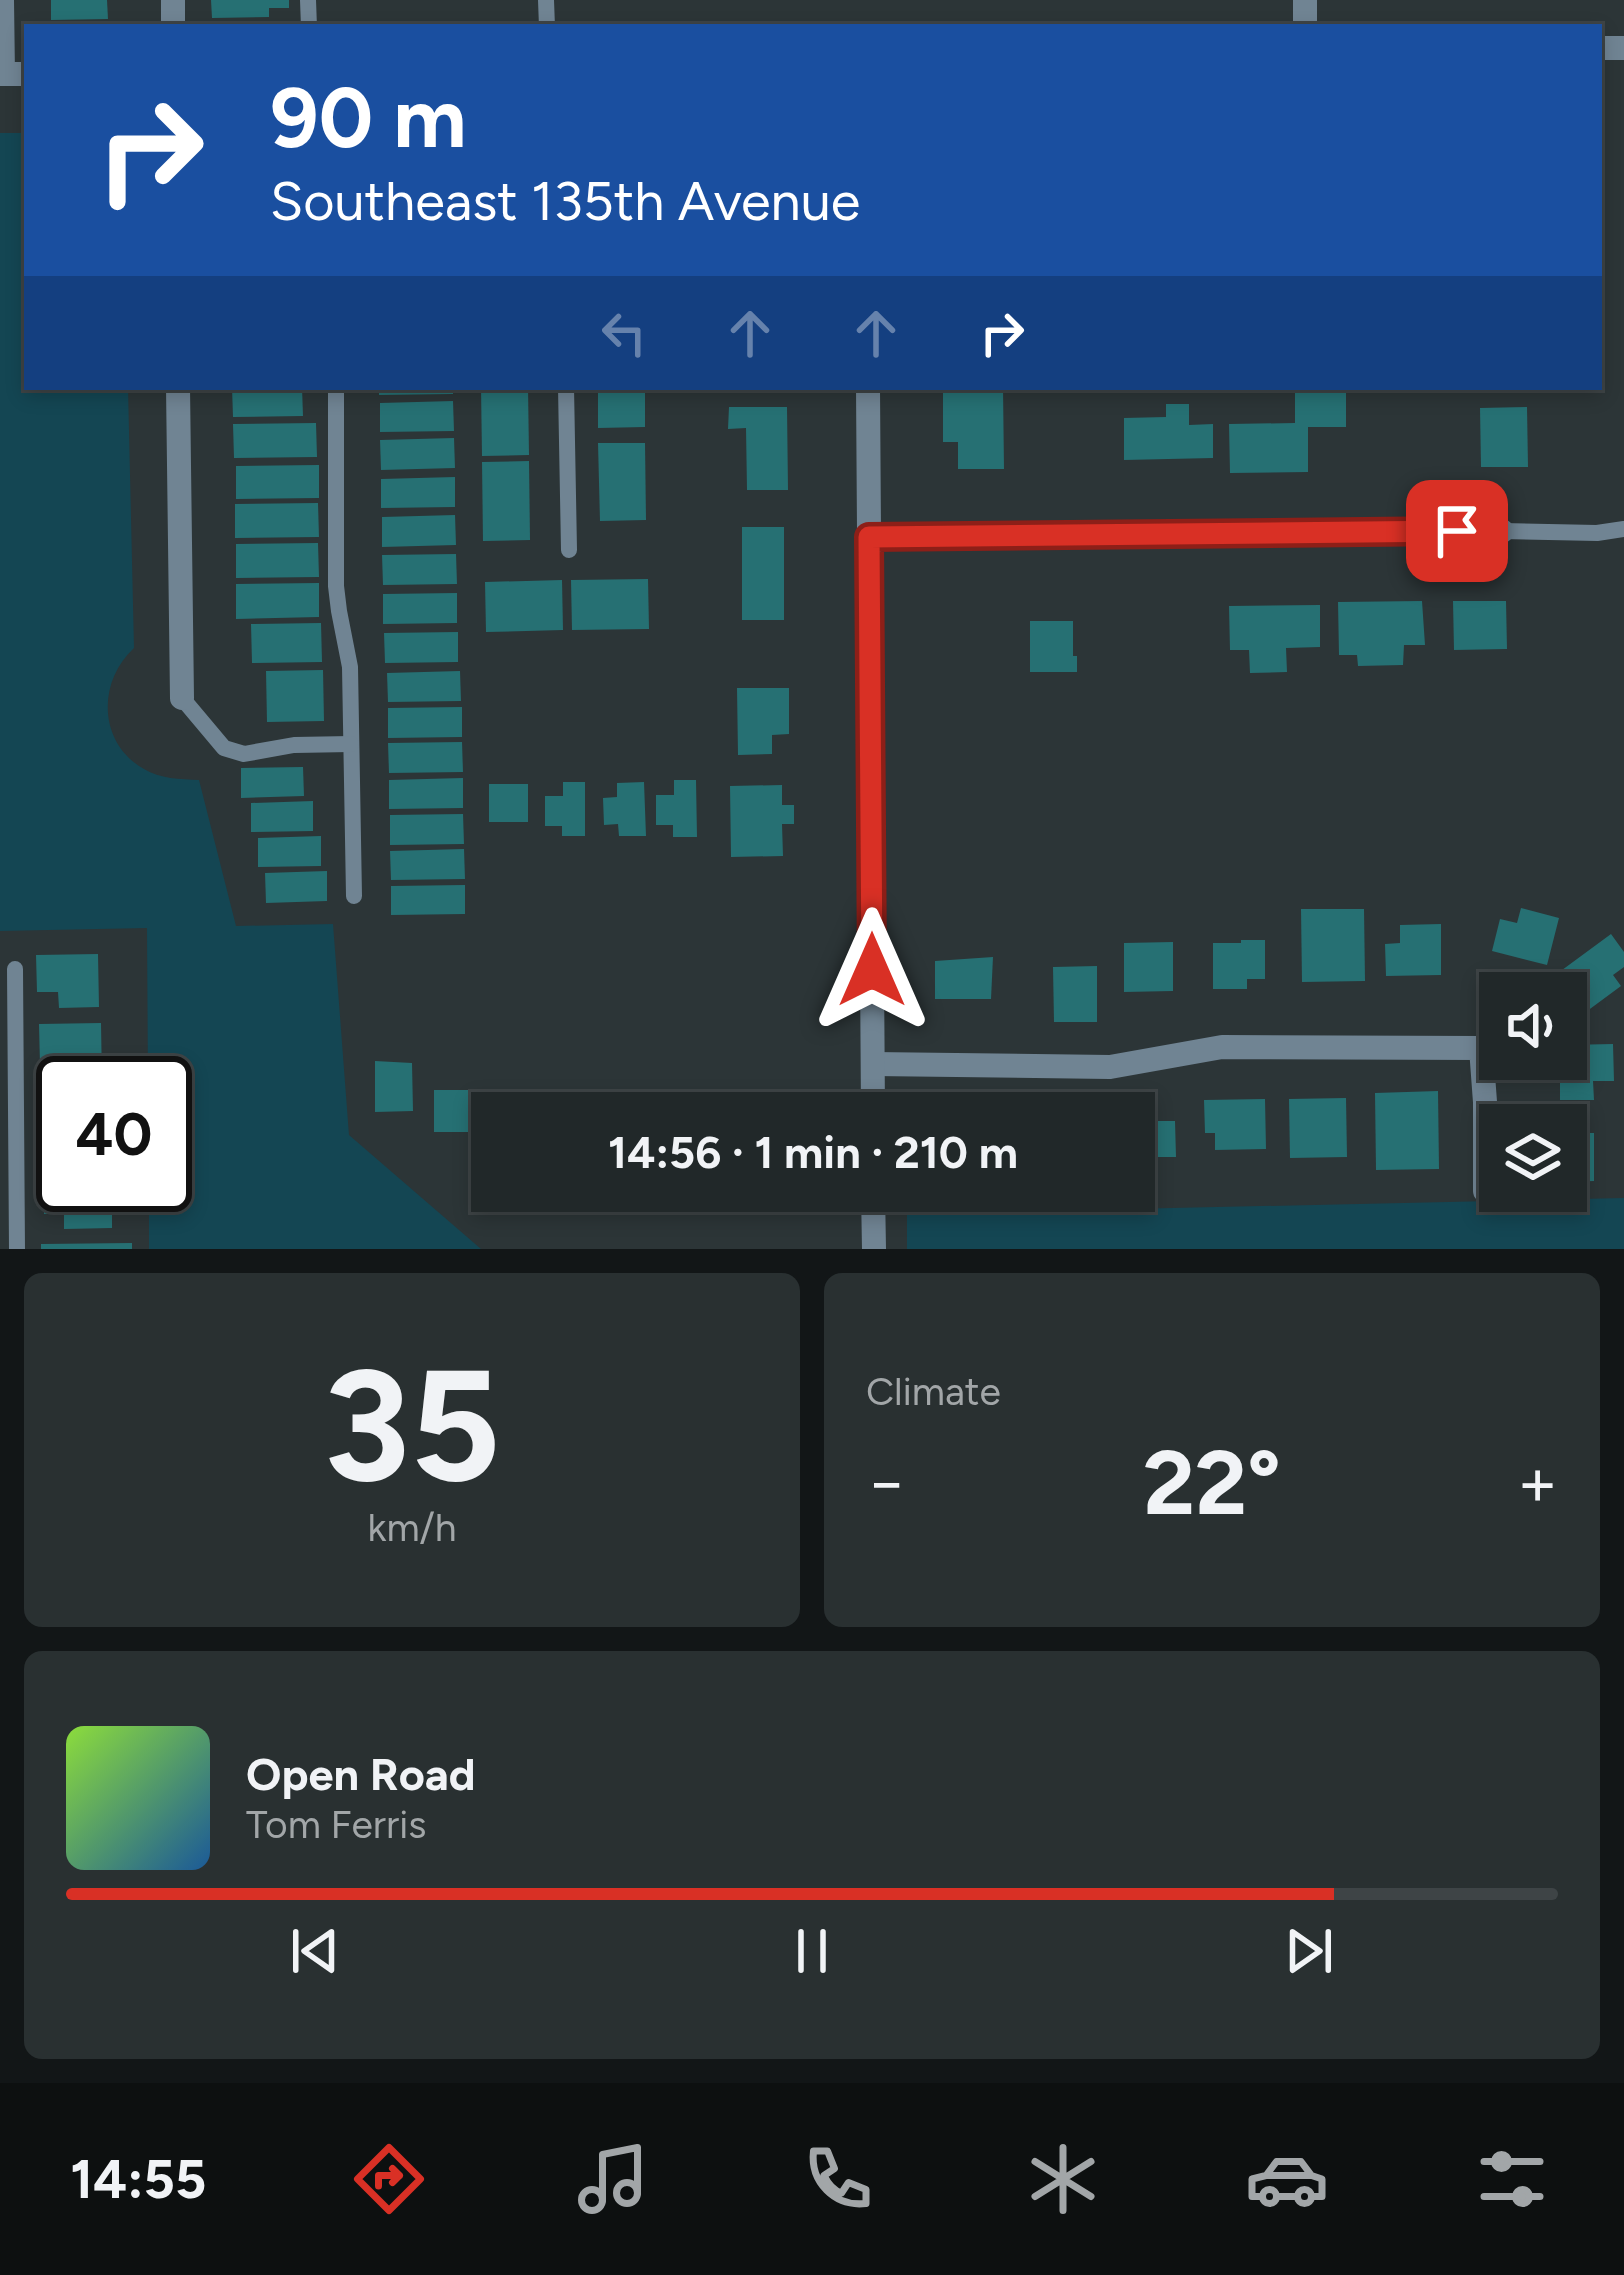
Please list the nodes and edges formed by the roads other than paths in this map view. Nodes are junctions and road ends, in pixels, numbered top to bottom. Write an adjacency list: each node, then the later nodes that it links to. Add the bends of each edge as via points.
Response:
1 (2, 0): 2 (street)
2 (10, 74)
3 (178, 390): 11 (street)
4 (336, 390): 12 (lane, via 336,586 350,667)
5 (566, 390): 10 (lane)
6 (868, 390): 9 (street)
7 (1624, 529): 8 (lane)
8 (1502, 531): 9 (street)
9 (869, 537): 15 (street)
10 (569, 550)
11 (182, 698): 12 (lane, via 224,748 244,754)
12 (351, 744): 13 (lane)
13 (354, 896)
14 (15, 970): 19 (lane)
15 (873, 1064): 16 (street); 17 (street, via 1110,1067 1222,1047 1481,1048)
16 (873, 1092)
17 (1485, 1104)
18 (873, 1212): 20 (street)
19 (16, 1249)
20 (874, 1249)

